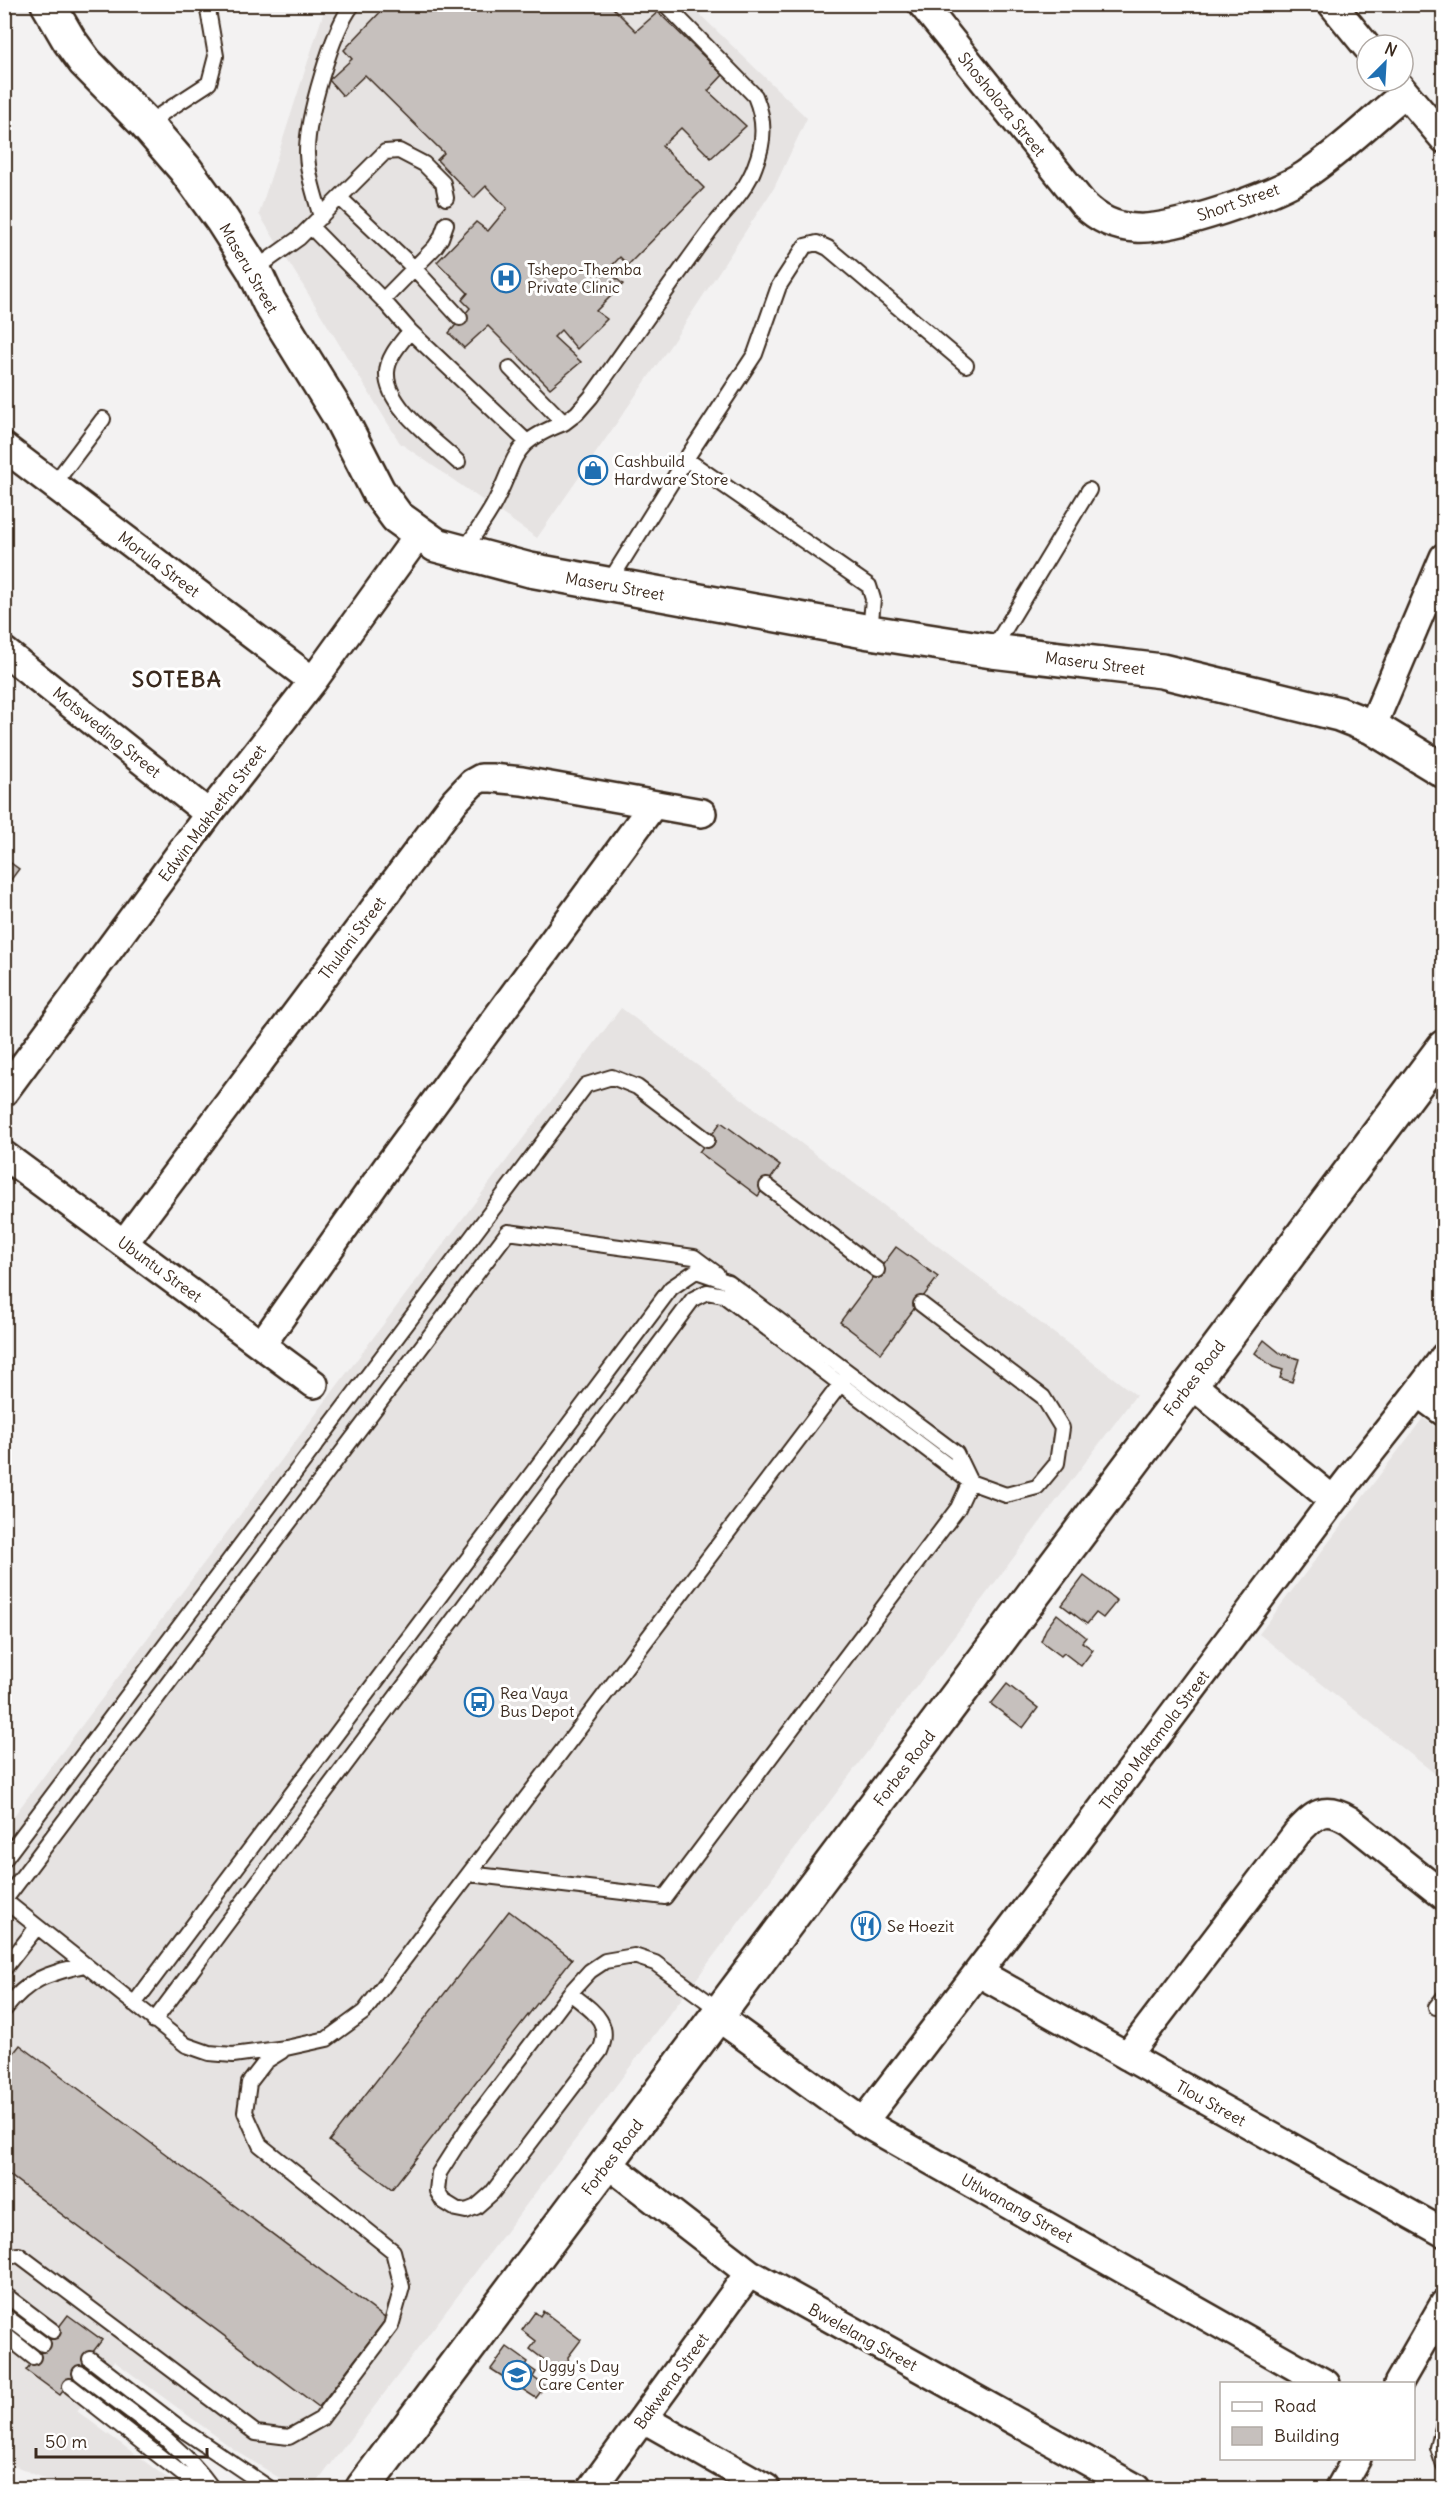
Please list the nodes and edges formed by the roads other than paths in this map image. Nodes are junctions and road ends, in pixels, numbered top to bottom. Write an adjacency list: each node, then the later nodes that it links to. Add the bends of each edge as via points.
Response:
1 (48, 4): 10 (street, Maseru Street, via 86,62)
2 (207, 4): 10 (lane, via 216,56 209,84)
3 (353, 4): 15 (lane, via 336,32 310,118 309,176)
4 (665, 4): 26 (lane, via 755,96 764,134 755,168 737,198 709,231 591,397)
5 (922, 4): 14 (street, Shosholoza Street)
6 (1332, 4): 7 (street)
7 (1356, 33)
8 (1394, 93): 14 (street, Short Street, via 1306,175 1261,196 1148,228 1113,224)
9 (1405, 93): 11 (street)
10 (146, 124): 19 (street, Maseru Street, via 196,183)
11 (1443, 140)
12 (340, 198): 13 (lane, via 385,152 399,151 424,164 443,183); 15 (lane); 18 (lane)
13 (446, 198)
14 (1083, 204)
15 (321, 217): 17 (lane)
16 (446, 224): 18 (lane, via 435,247)
17 (310, 227): 19 (lane); 20 (lane)
18 (414, 268): 20 (lane); 21 (lane)
19 (254, 270): 33 (street, Maseru Street, via 268,302 340,417 378,491 397,517)
20 (383, 300): 22 (lane)
21 (460, 318)
22 (410, 331): 27 (lane); 30 (lane, via 394,351 387,371 390,390 401,408)
23 (966, 364): 29 (lane, via 828,248 817,243 805,246 779,286 755,354)
24 (510, 368): 26 (lane)
25 (103, 419): 31 (lane)
26 (564, 423): 27 (lane)
27 (526, 441): 34 (lane)
28 (4, 447): 31 (street, Morula Street)
29 (686, 459): 36 (lane); 37 (lane, via 869,586 873,599)
30 (458, 462)
31 (54, 484): 40 (street, Morula Street)
32 (1089, 490): 39 (lane)
33 (419, 534): 34 (street, Maseru Street, via 436,545); 40 (street, Edwin Makhetha Street)
34 (463, 553): 36 (street, Maseru Street)
35 (1443, 557): 41 (street)
36 (608, 584): 37 (street, Maseru Street)
37 (870, 632): 39 (street, Maseru Street)
38 (4, 651): 45 (street, Motsweding Street)
39 (992, 651): 41 (street, Maseru Street, via 1162,671 1339,714)
40 (313, 681): 45 (street, Edwin Makhetha Street)
41 (1372, 727): 42 (street, Maseru Street)
42 (1443, 771)
43 (653, 805): 44 (street, Thulani Street); 51 (street, Thulani Street, via 513,780 487,777 472,783); 55 (street)
44 (702, 813)
45 (209, 814): 47 (street, Edwin Makhetha Street)
46 (1443, 1047): 58 (street, Forbes Road)
47 (4, 1092)
48 (706, 1140): 64 (lane, via 637,1087 612,1077 586,1085)
49 (4, 1155): 51 (street, Ubuntu Street)
50 (767, 1186): 52 (lane)
51 (124, 1243): 55 (street, Ubuntu Street)
52 (877, 1270)
53 (728, 1282): 57 (lane); 67 (lane, via 694,1257 508,1232); 73 (lane, via 696,1271 671,1288)
54 (921, 1304): 62 (lane, via 1043,1396 1062,1428 1057,1463 1037,1487 1006,1495)
55 (262, 1344): 59 (street, Ubuntu Street)
56 (1443, 1357): 60 (street, Thabo Makamola Street)
57 (845, 1379): 62 (lane, via 956,1453); 65 (lane); 76 (lane, via 723,1295 707,1292 693,1299)
58 (1190, 1383): 63 (street); 75 (street, Forbes Road)
59 (314, 1384)
60 (1418, 1393): 61 (street); 63 (street, Thabo Makamola Street)
61 (1443, 1412)
62 (970, 1482): 65 (lane, via 958,1508 665,1896)
63 (1333, 1500): 71 (street, Thabo Makamola Street)
64 (4, 1860)
65 (469, 1874): 77 (lane, via 364,2012 327,2039)
66 (1443, 1896): 78 (street, via 1349,1820 1324,1812 1312,1817)
67 (5, 1901): 68 (lane)
68 (37, 1927): 69 (lane); 70 (lane)
69 (84, 1965): 73 (lane); 74 (lane, via 44,1974)
70 (4, 1970)
71 (979, 1973): 78 (street, Tlou Street); 79 (street, Thabo Makamola Street)
72 (570, 1994): 72 (lane, via 602,2022 605,2037 600,2051 492,2193 476,2207 456,2210 436,2191 439,2173 467,2129); 75 (lane, via 590,1971 605,1961 634,1956 655,1964)
73 (134, 2004): 76 (lane)
74 (4, 2010)
75 (720, 2014): 79 (street, Utlwanang Street); 80 (street, Forbes Road)
76 (154, 2020): 77 (lane, via 186,2045 209,2053 233,2055)
77 (286, 2048): 82 (lane, via 266,2061 249,2083 244,2112 260,2145 393,2251 402,2287 391,2326 321,2419 289,2437 256,2433 19,2255)
78 (1127, 2056): 81 (street, Tlou Street)
79 (863, 2122): 93 (street, Utlwanang Street)
80 (607, 2163): 83 (street, Bwelelang Street); 103 (street, Forbes Road)
81 (1443, 2233)
82 (4, 2257)
83 (749, 2273): 96 (street, Bakwena Street); 106 (street, Bwelelang Street)
84 (4, 2294): 87 (lane)
85 (1443, 2304): 94 (street)
86 (4, 2315): 89 (lane)
87 (53, 2331)
88 (4, 2334): 90 (lane)
89 (43, 2344)
90 (33, 2357)
91 (90, 2360): 102 (lane)
92 (80, 2373): 101 (lane, via 172,2444)
93 (1322, 2382)
94 (1399, 2382)
95 (70, 2386): 100 (lane)
96 (644, 2419): 104 (street, Bakwena Street); 105 (street)
97 (1443, 2423): 99 (lane, via 1438,2448)
98 (1356, 2460): 107 (street)
99 (1443, 2466)
100 (200, 2488)
101 (212, 2488)
102 (269, 2488)
103 (363, 2488)
104 (592, 2488)
105 (766, 2488)
106 (1136, 2488)
107 (1340, 2488)

